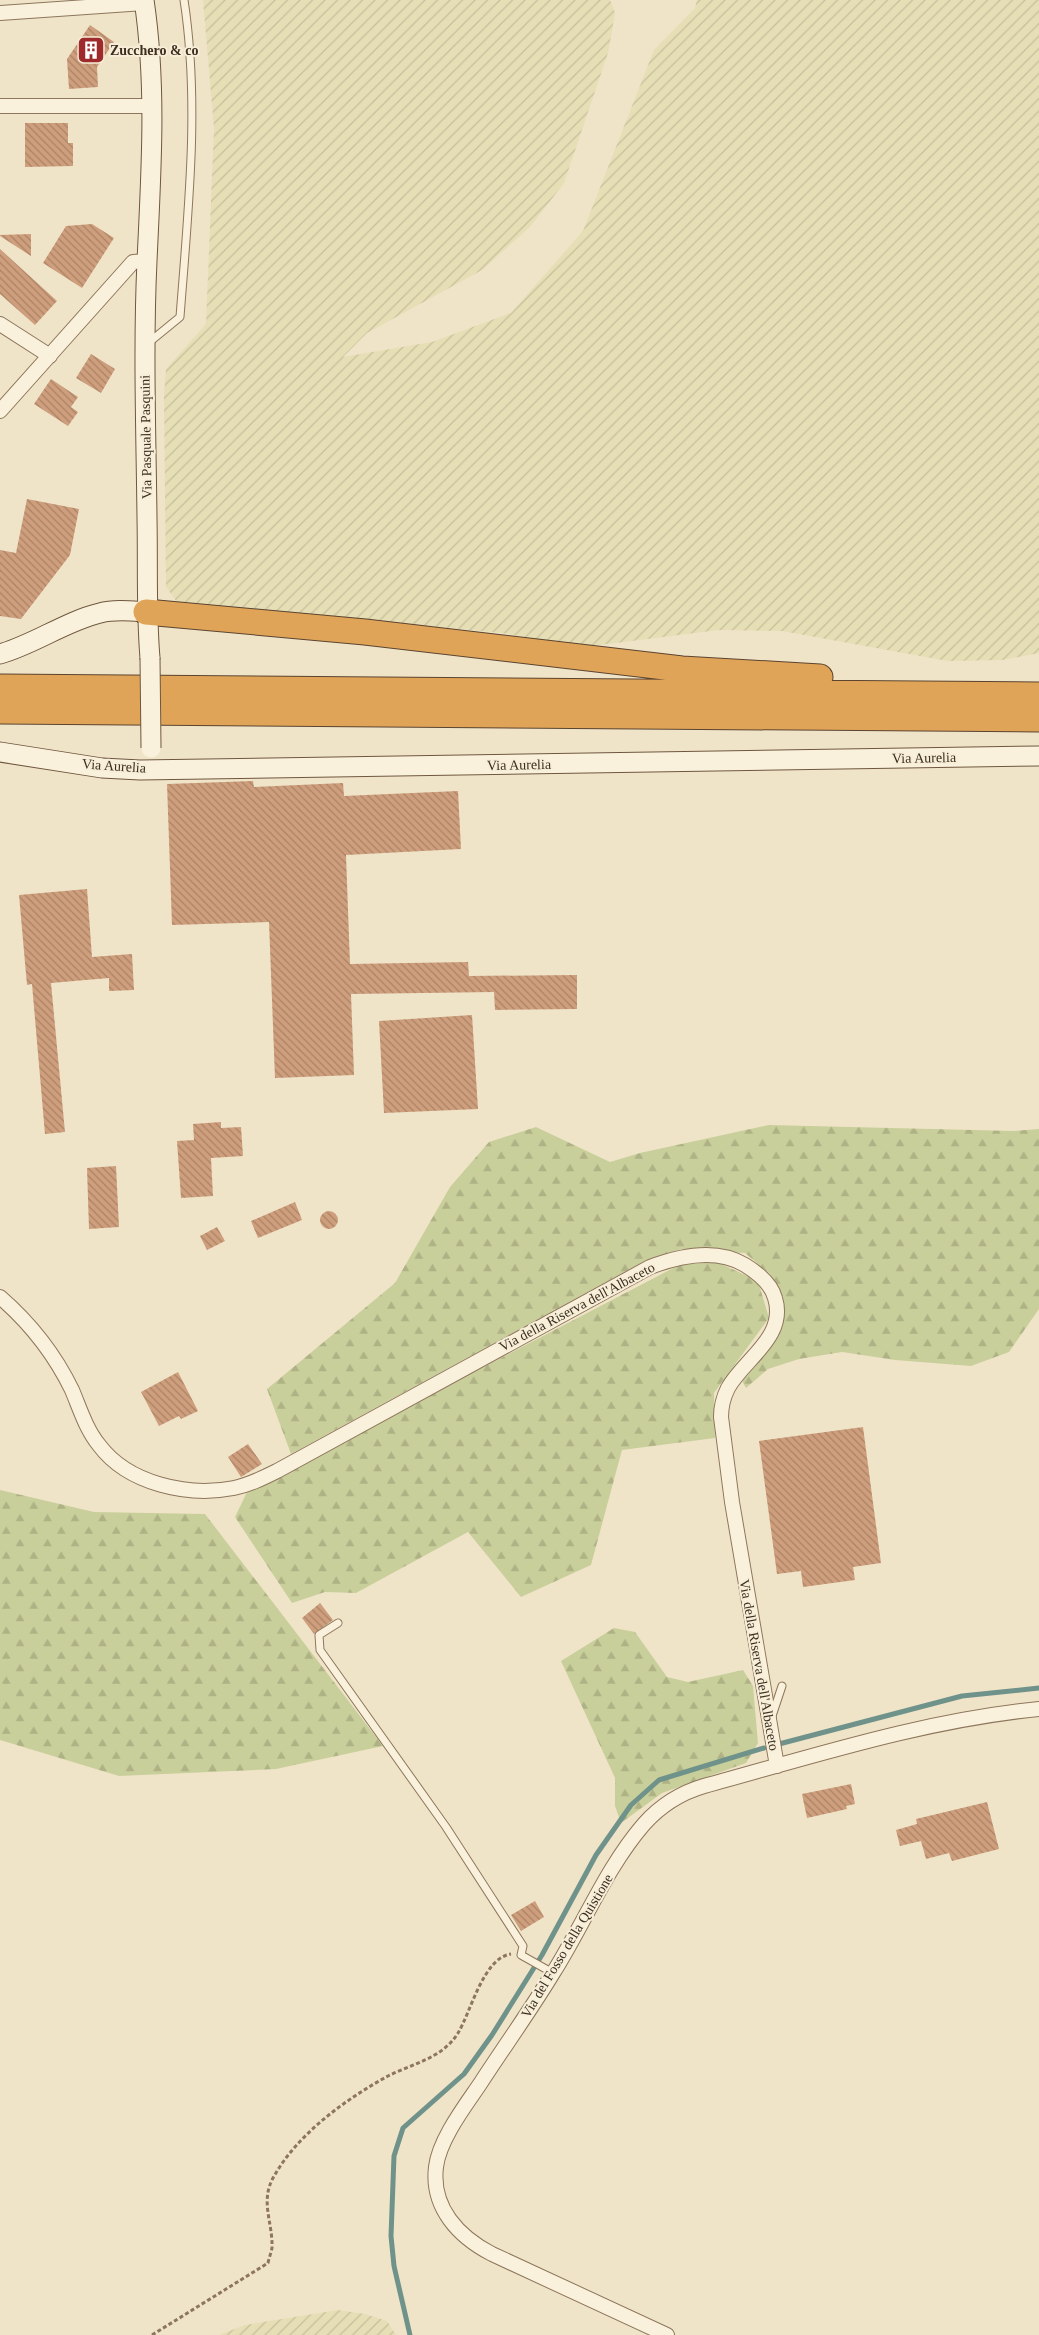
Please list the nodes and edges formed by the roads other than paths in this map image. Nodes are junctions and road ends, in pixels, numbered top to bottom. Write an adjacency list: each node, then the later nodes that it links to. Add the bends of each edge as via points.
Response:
1 (184, 0): 8 (lane, via 191,89 190,176 180,316)
2 (144, 1): 3 (street); 5 (street, Via Pasquale Pasquini, via 150,42)
3 (0, 14)
4 (0, 106): 5 (street)
5 (152, 106): 6 (street, Via Pasquale Pasquini, via 152,184)
6 (147, 261): 8 (street, Via Pasquale Pasquini); 9 (street, via 133,262)
7 (0, 324): 9 (street)
8 (145, 346): 11 (street, Via Pasquale Pasquini)
9 (50, 356): 10 (street)
10 (0, 411)
11 (146, 612): 12 (street, via 101,612); 14 (highway, via 366,632 682,669 855,679); 20 (street, Via Pasquale Pasquini, bridge)
12 (0, 654)
13 (0, 687): 14 (highway)
14 (920, 694): 15 (highway)
15 (1039, 695)
16 (0, 711): 17 (highway)
17 (1039, 718)
18 (0, 752): 20 (street, Via Aurelia, via 108,768)
19 (1039, 756): 20 (street, Via Aurelia)
20 (152, 769)
21 (0, 1297): 25 (street, Via della Riserva dell'Albaceto, via 24,1319 46,1348 71,1389 94,1439 109,1457 134,1474 154,1482 182,1489 212,1490 240,1487 277,1471 650,1267 697,1255 726,1257 742,1263 764,1279 771,1289 778,1314 768,1338 729,1386 721,1408 732,1502)
22 (338, 1623): 27 (lane, via 319,1635 320,1650 446,1826 523,1946 525,1957)
23 (782, 1686): 25 (lane)
24 (1039, 1709): 26 (street, Via del Fosso della Quistione, via 933,1725)
25 (770, 1728): 26 (street, Via della Riserva dell'Albaceto)
26 (776, 1760): 27 (street, Via del Fosso della Quistione, via 686,1792 652,1816 620,1856)
27 (549, 1971): 28 (street, Via del Fosso della Quistione, via 445,2142 436,2166 440,2198 452,2224 481,2248)
28 (667, 2335)

